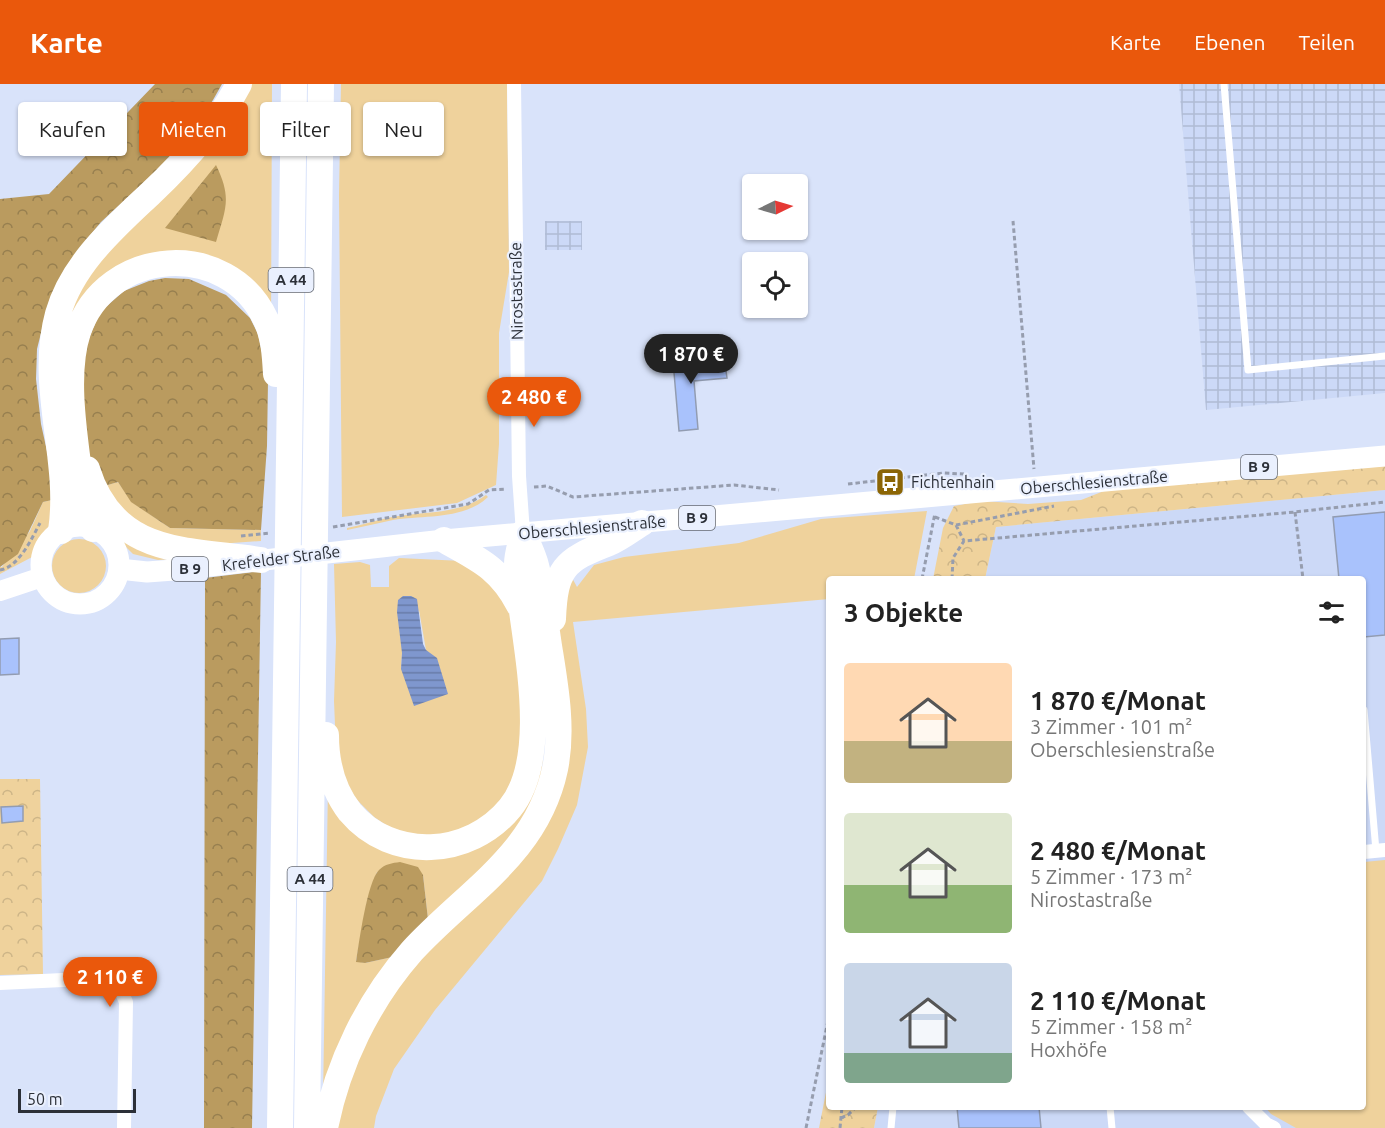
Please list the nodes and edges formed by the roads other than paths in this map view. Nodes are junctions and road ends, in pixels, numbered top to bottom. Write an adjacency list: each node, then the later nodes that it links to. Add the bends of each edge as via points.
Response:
1 (239, 84): 12 (highway, via 196,147 90,255 62,304 52,348 51,377 63,505)
2 (294, 84): 9 (highway, A 44)
3 (321, 84): 20 (highway, A 44, via 315,548)
4 (514, 84): 13 (street, Nirostastraße, via 519,488)
5 (1224, 84): 6 (lane, via 1248,370)
6 (1385, 356)
7 (74, 416): 9 (highway, via 74,348 85,314 98,296 116,280 147,267 172,263 204,267 248,295 268,327 274,350); 11 (highway, via 83,504); 15 (highway, via 96,491 132,532 169,549)
8 (1385, 456): 10 (main road, Oberschlesienstraße / B 9)
9 (281, 476): 29 (highway, A 44, via 284,784)
10 (642, 523): 13 (main road, Oberschlesienstraße / B 9); 21 (highway, via 611,542 585,551 563,571 553,603)
11 (93, 529): 12 (main road, via 83,526); 16 (main road, via 104,534 115,548)
12 (61, 531): 17 (main road, via 42,555)
13 (523, 533): 14 (main road, Oberschlesienstraße / B 9); 19 (highway, via 517,563); 21 (highway, via 535,562)
14 (444, 540): 15 (main road, Krefelder Straße / B 9); 19 (highway, via 494,570)
15 (261, 560): 16 (main road, Krefelder Straße / B 9, via 158,571)
16 (118, 569): 17 (main road, via 111,589 102,598 80,605 57,597)
17 (42, 577): 18 (main road)
18 (0, 591)
19 (522, 611): 20 (highway, via 533,728 526,777 511,807 494,824 464,841 440,847 410,846 381,836 355,817 339,796 326,742)
20 (321, 630): 30 (highway, A 44)
21 (552, 664): 31 (highway, via 558,746 551,783 540,810 513,854 420,943 378,996 346,1059)
22 (1366, 736): 23 (lane)
23 (1375, 851)
24 (0, 983): 28 (street, via 105,978 117,982 126,1002)
25 (893, 1110): 32 (lane)
26 (1110, 1110): 33 (lane)
27 (1252, 1110): 34 (street)
28 (124, 1128)
29 (280, 1128)
30 (307, 1128)
31 (325, 1128)
32 (891, 1128)
33 (1112, 1128)
34 (1274, 1128)

